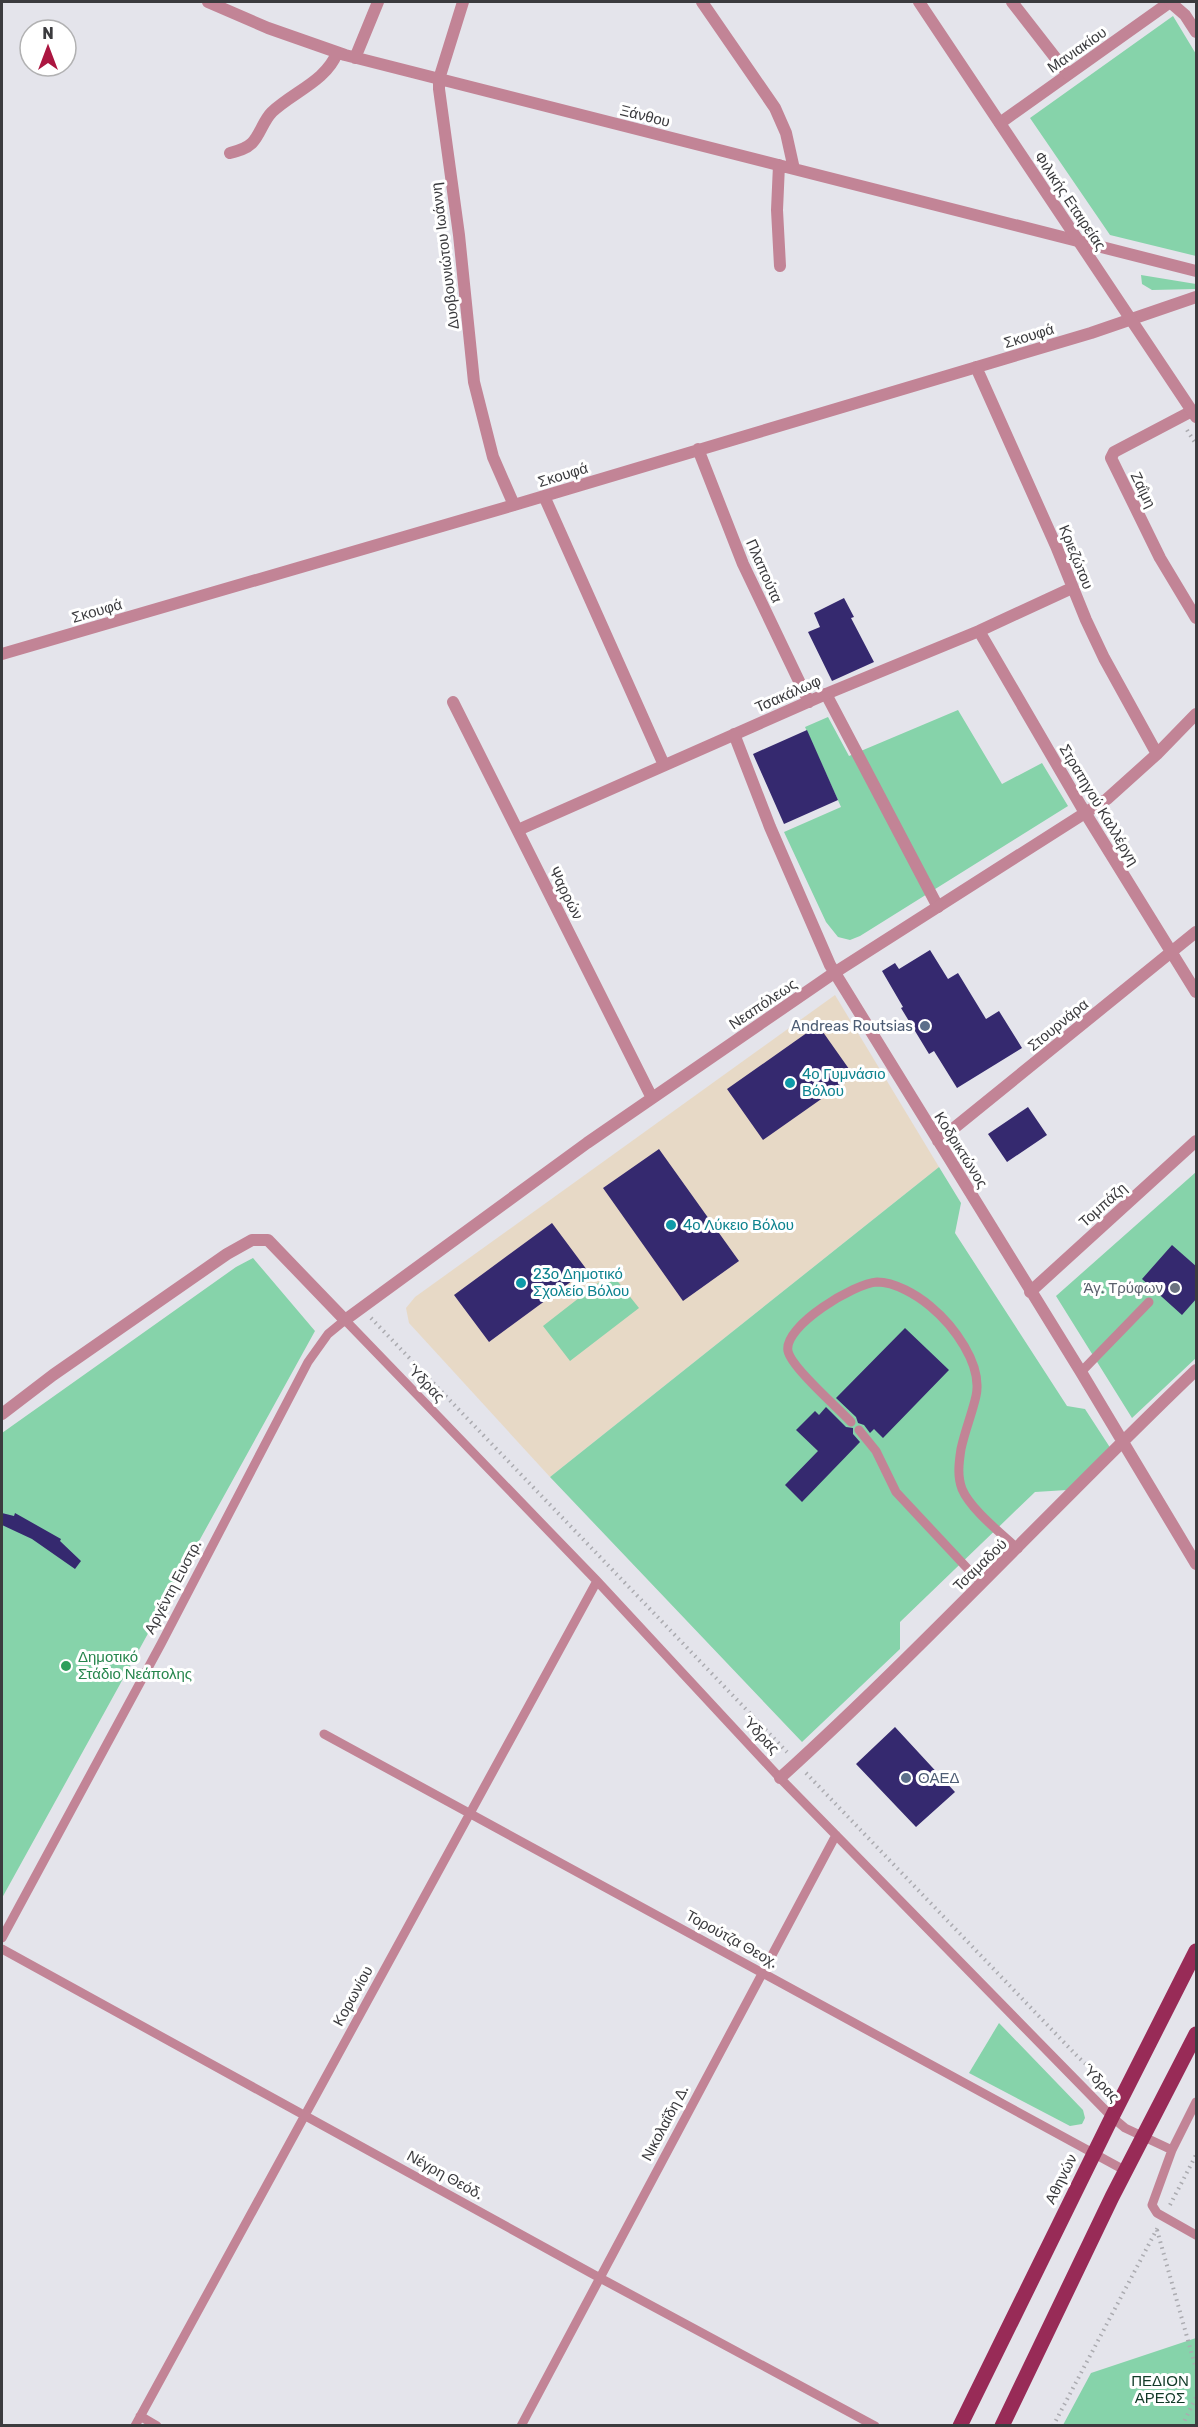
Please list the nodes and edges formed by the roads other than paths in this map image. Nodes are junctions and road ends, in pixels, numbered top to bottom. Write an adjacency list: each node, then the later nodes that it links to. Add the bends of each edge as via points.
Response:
1 (208, 2): 9 (street, Ξάνθου)
2 (242, 2): 9 (street)
3 (378, 2): 12 (street)
4 (463, 2): 14 (street, Δυοβουνιώτου Ιωάννη)
5 (702, 2): 18 (street, via 775,108 786,133)
6 (919, 2): 15 (street, Φιλικής Εταιρείας)
7 (1012, 2): 13 (street)
8 (1170, 2): 10 (street); 13 (street, Μανιακίου)
9 (236, 14): 11 (street, Ξάνθου)
10 (1197, 32)
11 (337, 53): 12 (street, Ξάνθου); 16 (street, via 323,75 268,116 252,143)
12 (355, 58): 14 (street, Ξάνθου)
13 (1068, 74): 15 (street, Μανιακίου)
14 (439, 79): 17 (street, Ξάνθου); 28 (street, Δυοβουνιώτου Ιωάννη, via 474,382 493,457)
15 (1000, 123): 19 (street, Φιλικής Εταιρείας)
16 (230, 153)
17 (779, 165): 18 (street, Ξάνθου); 20 (street)
18 (794, 169): 19 (street, Ξάνθου)
19 (1080, 243): 21 (street); 23 (street, Φιλικής Εταιρείας)
20 (780, 267)
21 (1197, 271)
22 (1197, 297): 23 (street, Σκουφά)
23 (1131, 320): 24 (street, Σκουφά); 25 (street, Φιλικής Εταιρείας)
24 (976, 367): 26 (street, Σκουφά); 29 (street, Κριεζώτου)
25 (1194, 414): 30 (street, Ζαΐμη, via 1114,452 1111,458 1160,558)
26 (698, 449): 27 (street, Σκουφά); 35 (street, Πλαπούτα, via 743,564)
27 (544, 496): 28 (street, Σκουφά); 39 (street)
28 (514, 505): 32 (street, Σκουφά)
29 (1072, 588): 31 (street, Τσακάλωφ); 38 (street, Κριεζώτου, via 1104,658)
30 (1197, 618)
31 (979, 631): 33 (street, Τσακάλωφ); 40 (street, Στρατηγού Καλλέργη)
32 (2, 654)
33 (826, 694): 35 (street, Τσακάλωφ); 42 (street)
34 (453, 702): 41 (street, Ψαρρών)
35 (809, 702): 37 (street, Τσακάλωφ)
36 (1197, 714): 38 (street, Νεαπόλεως)
37 (734, 734): 39 (street, Τσακάλωφ); 45 (street, Κοδρικτώνος)
38 (1157, 754): 40 (street, Νεαπόλεως)
39 (664, 765): 41 (street, Τσακάλωφ)
40 (1086, 814): 42 (street, Νεαπόλεως); 44 (street, Στρατηγού Καλλέργη)
41 (518, 830): 47 (street, Ψαρρών)
42 (938, 907): 45 (street, Νεαπόλεως)
43 (1197, 932): 44 (street, Στουρνάρα)
44 (1172, 952): 46 (street, Στρατηγού Καλλέργη); 48 (street, Στουρνάρα)
45 (834, 973): 47 (street, Νεαπόλεως); 48 (street, Κοδρικτώνος)
46 (1197, 992)
47 (652, 1098): 52 (street, Νεαπόλεως)
48 (938, 1140): 50 (street, Κοδρικτώνος)
49 (1197, 1141): 50 (street, Τομπάζη)
50 (1030, 1292): 54 (street, Κοδρικτώνος)
51 (1149, 1302): 54 (lane)
52 (345, 1320): 55 (street, via 268,1240 252,1240 72,1361); 61 (lane, Ύδρας); 67 (lane, Αργέντη Ευστρ., via 328,1334 308,1362)
53 (1197, 1370): 58 (street, Τσαμαδού)
54 (1081, 1372): 58 (street, Κοδρικτώνος)
55 (2, 1414)
56 (851, 1422): 59 (lane, via 797,1366 788,1346 798,1329 834,1299 859,1286 887,1283 929,1305 947,1322 972,1362 977,1387 965,1430 960,1482 971,1503)
57 (859, 1430): 62 (lane, via 876,1451 896,1492)
58 (1122, 1442): 59 (street, Τσαμαδού); 60 (street, Κοδρικτώνος)
59 (1018, 1549): 62 (street, Τσαμαδού)
60 (1197, 1564)
61 (597, 1581): 64 (lane, Ύδρας); 65 (lane, Κορωνίου)
62 (982, 1584): 64 (street, Τσαμαδού)
63 (324, 1734): 65 (lane, Τορούτζα Θεοχ.)
64 (780, 1778): 66 (lane, Ύδρας)
65 (470, 1813): 70 (lane, Τορούτζα Θεοχ.); 73 (lane, Κορωνίου)
66 (836, 1835): 70 (lane, Νικολαΐδη Δ.); 74 (lane, Ύδρας)
67 (2, 1938)
68 (2, 1949): 73 (lane, Νέγρη Θεόδ.)
69 (1197, 1951): 74 (main road, Αθηνών)
70 (763, 1973): 77 (lane, Τορούτζα Θεοχ.); 80 (lane, Νικολαΐδη Δ.)
71 (1197, 2034): 75 (main road)
72 (1197, 2102): 76 (lane)
73 (304, 2116): 80 (lane, Νέγρη Θεόδ.); 81 (lane, Κορωνίου)
74 (1112, 2117): 75 (lane, Ύδρας); 77 (main road, Αθηνών)
75 (1143, 2136): 76 (lane, Ύδρας); 78 (main road)
76 (1172, 2150): 79 (lane, via 1153,2200 1155,2211)
77 (1094, 2154): 78 (lane, Τορούτζα Θεοχ.); 86 (main road, Αθηνών)
78 (1126, 2171): 87 (main road)
79 (1197, 2235)
80 (600, 2278): 84 (lane, Νικολαΐδη Δ.); 85 (lane, Νέγρη Θεόδ.)
81 (140, 2416): 82 (lane, Κορωνίου); 83 (lane)
82 (135, 2426)
83 (157, 2426)
84 (521, 2426)
85 (875, 2426)
86 (960, 2426)
87 (1002, 2426)

